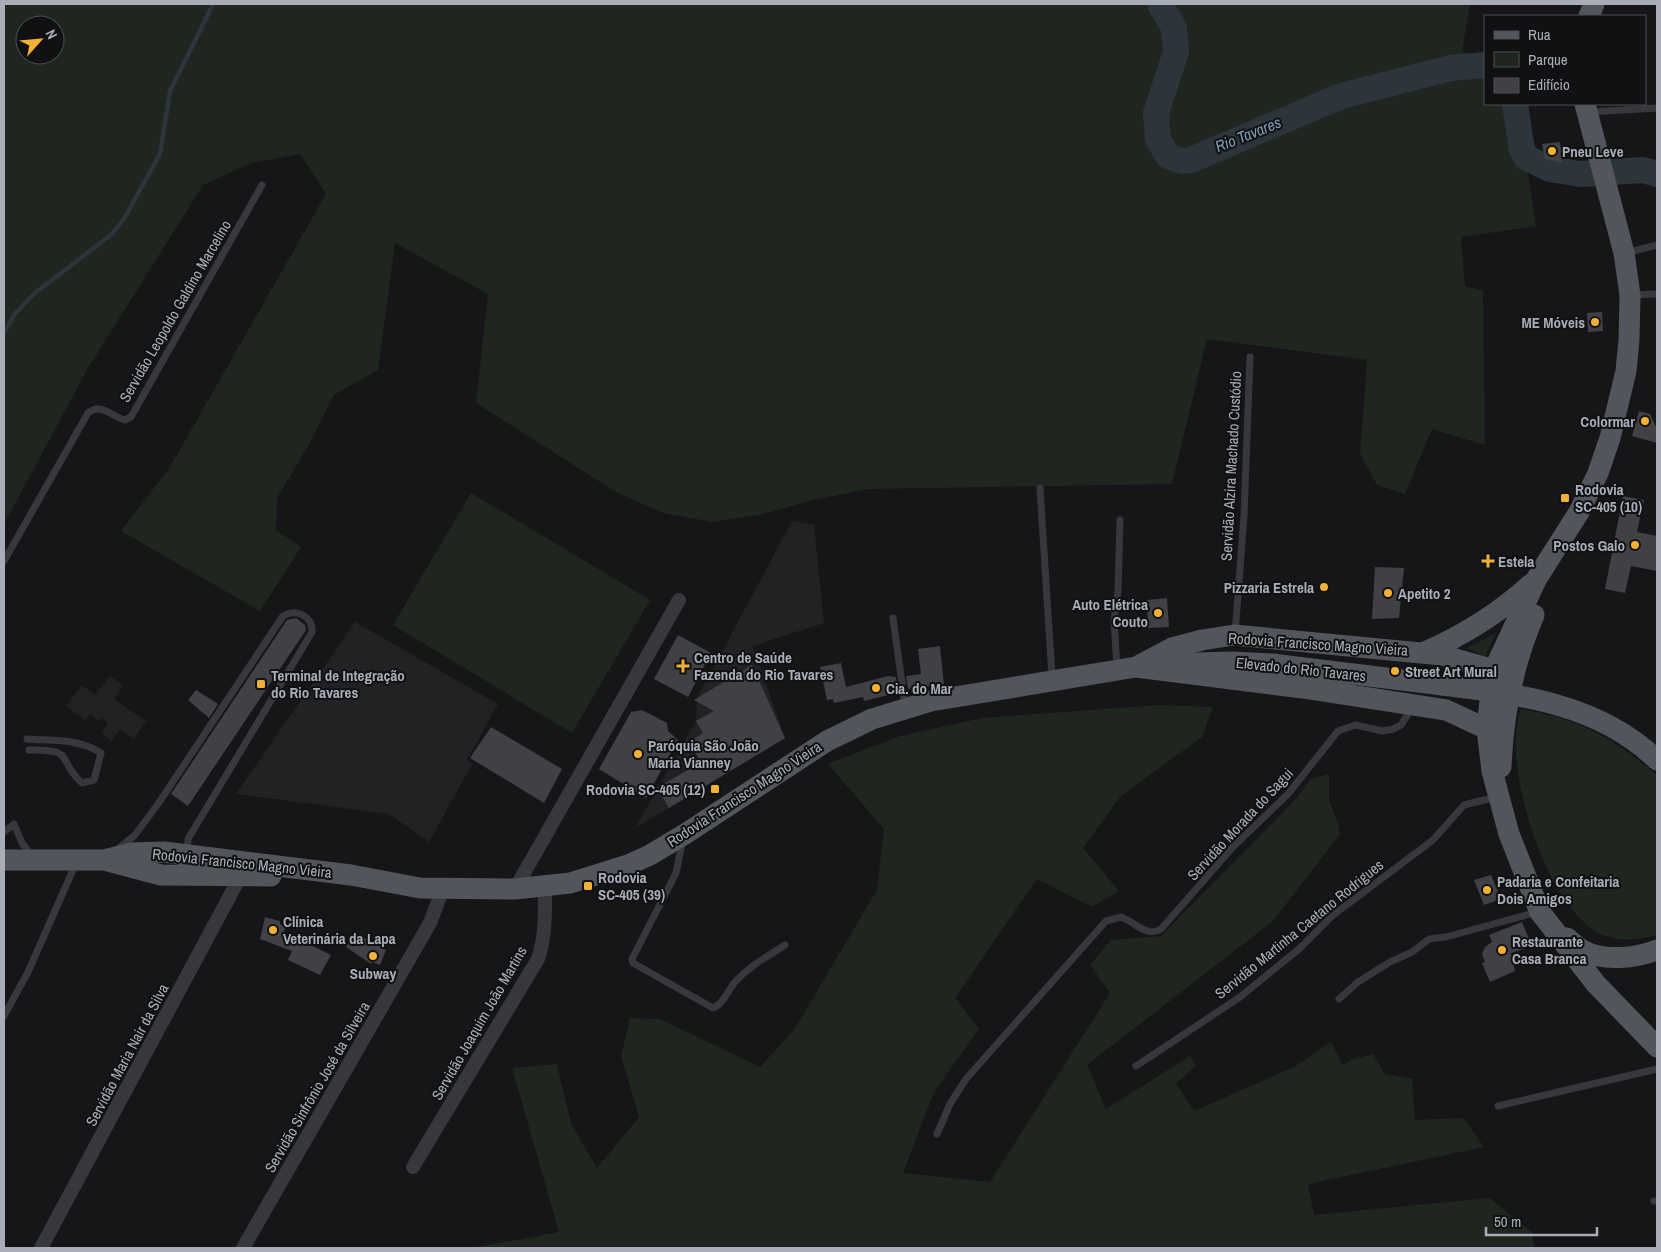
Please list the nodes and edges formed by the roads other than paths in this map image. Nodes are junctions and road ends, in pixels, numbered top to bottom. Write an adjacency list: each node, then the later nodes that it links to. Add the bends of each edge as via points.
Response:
1 (1586, 108): 2 (lane); 5 (main road)
2 (1657, 108)
3 (262, 185): 12 (lane, Servidão Leopoldo Galdino Marcelino, via 131,416 119,419 100,408 88,413)
4 (1657, 245): 5 (lane)
5 (1624, 253): 7 (main road)
6 (1657, 294): 7 (lane)
7 (1630, 295): 11 (main road, via 1626,371 1610,438 1598,473)
8 (1250, 357): 16 (lane, Servidão Alzira Machado Custódio, via 1244,516)
9 (1040, 488): 20 (lane)
10 (1120, 520): 18 (lane, via 1114,621)
11 (1568, 531): 13 (main road); 21 (main road, via 1532,618)
12 (4, 561)
13 (1537, 578): 17 (main road, via 1492,616); 19 (main road)
14 (679, 600): 40 (street)
15 (893, 618): 23 (lane)
16 (1234, 636): 17 (main road, Rodovia Francisco Magno Vieira); 18 (main road, Rodovia Francisco Magno Vieira, via 1172,648)
17 (1425, 652): 19 (main road, Rodovia Francisco Magno Vieira, via 1468,661)
18 (1127, 669): 20 (main road, Rodovia Francisco Magno Vieira); 22 (main road, Rodovia Francisco Magno Vieira, via 1311,689); 27 (main road, Elevado do Rio Tavares, bridge, via 1165,664 1272,664 1522,695 1577,710 1632,740)
19 (1492, 672): 21 (main road); 24 (main road)
20 (1052, 680): 23 (main road, Rodovia Francisco Magno Vieira)
21 (1510, 690): 28 (main road, via 1503,729)
22 (1414, 705): 24 (main road, Rodovia Francisco Magno Vieira, via 1457,713); 50 (lane, Servidão Morada do Sagui, via 1401,725 1393,729 1383,731 1356,725 1338,730 1288,794 1233,847 1161,929 1155,933 1148,932 1121,917 1106,922 966,1079)
23 (906, 708): 30 (main road, Rodovia Francisco Magno Vieira, via 826,741)
24 (1487, 729): 28 (main road)
25 (27, 739): 26 (lane, via 76,741 101,753 94,780 82,784 75,778 64,756 52,750)
26 (29, 750)
27 (1657, 760)
28 (1499, 797): 41 (main road, via 1509,834); 47 (lane, Servidão Martinha Caetano Rodrigues, via 1464,805 1433,840 1332,916 1299,949 1240,998)
29 (4, 832): 34 (lane, via 14,824 22,843)
30 (684, 834): 38 (main road, Rodovia Francisco Magno Vieira, via 628,866); 42 (lane, via 676,873 632,959 633,963 713,1008 747,969)
31 (4, 860): 34 (main road, Rodovia Francisco Magno Vieira)
32 (104, 860): 33 (main road, Rodovia Francisco Magno Vieira); 35 (main road, Rodovia Francisco Magno Vieira, via 161,875); 35 (main road, Rodovia Francisco Magno Vieira, via 132,853 164,852); 35 (lane, via 136,835 283,616 293,612 305,616 313,626 312,632 188,838)
33 (77, 861): 34 (main road, Rodovia Francisco Magno Vieira); 45 (lane, via 28,972)
34 (36, 862)
35 (196, 865): 36 (main road, Rodovia Francisco Magno Vieira); 37 (main road, Rodovia Francisco Magno Vieira)
36 (351, 875): 37 (main road, Rodovia Francisco Magno Vieira); 39 (main road, Rodovia Francisco Magno Vieira, via 420,888)
37 (240, 876): 52 (street, Servidão Maria Nair da Silva)
38 (545, 887): 40 (main road, Rodovia Francisco Magno Vieira); 51 (street, Servidão Joaquim João Martins, via 545,927 538,959)
39 (444, 888): 40 (main road, Rodovia Francisco Magno Vieira); 53 (street, Servidão Sinfrônio José da Silveira, via 430,923)
40 (515, 889)
41 (1544, 917): 43 (main road, via 1583,951 1631,957); 44 (lane, via 1429,939 1358,982); 46 (main road, via 1596,984)
42 (785, 945)
43 (1657, 950)
44 (1339, 999)
45 (4, 1016)
46 (1657, 1047)
47 (1136, 1066)
48 (1657, 1069): 49 (lane)
49 (1498, 1106)
50 (937, 1134)
51 (413, 1167)
52 (41, 1248)
53 (243, 1248)

